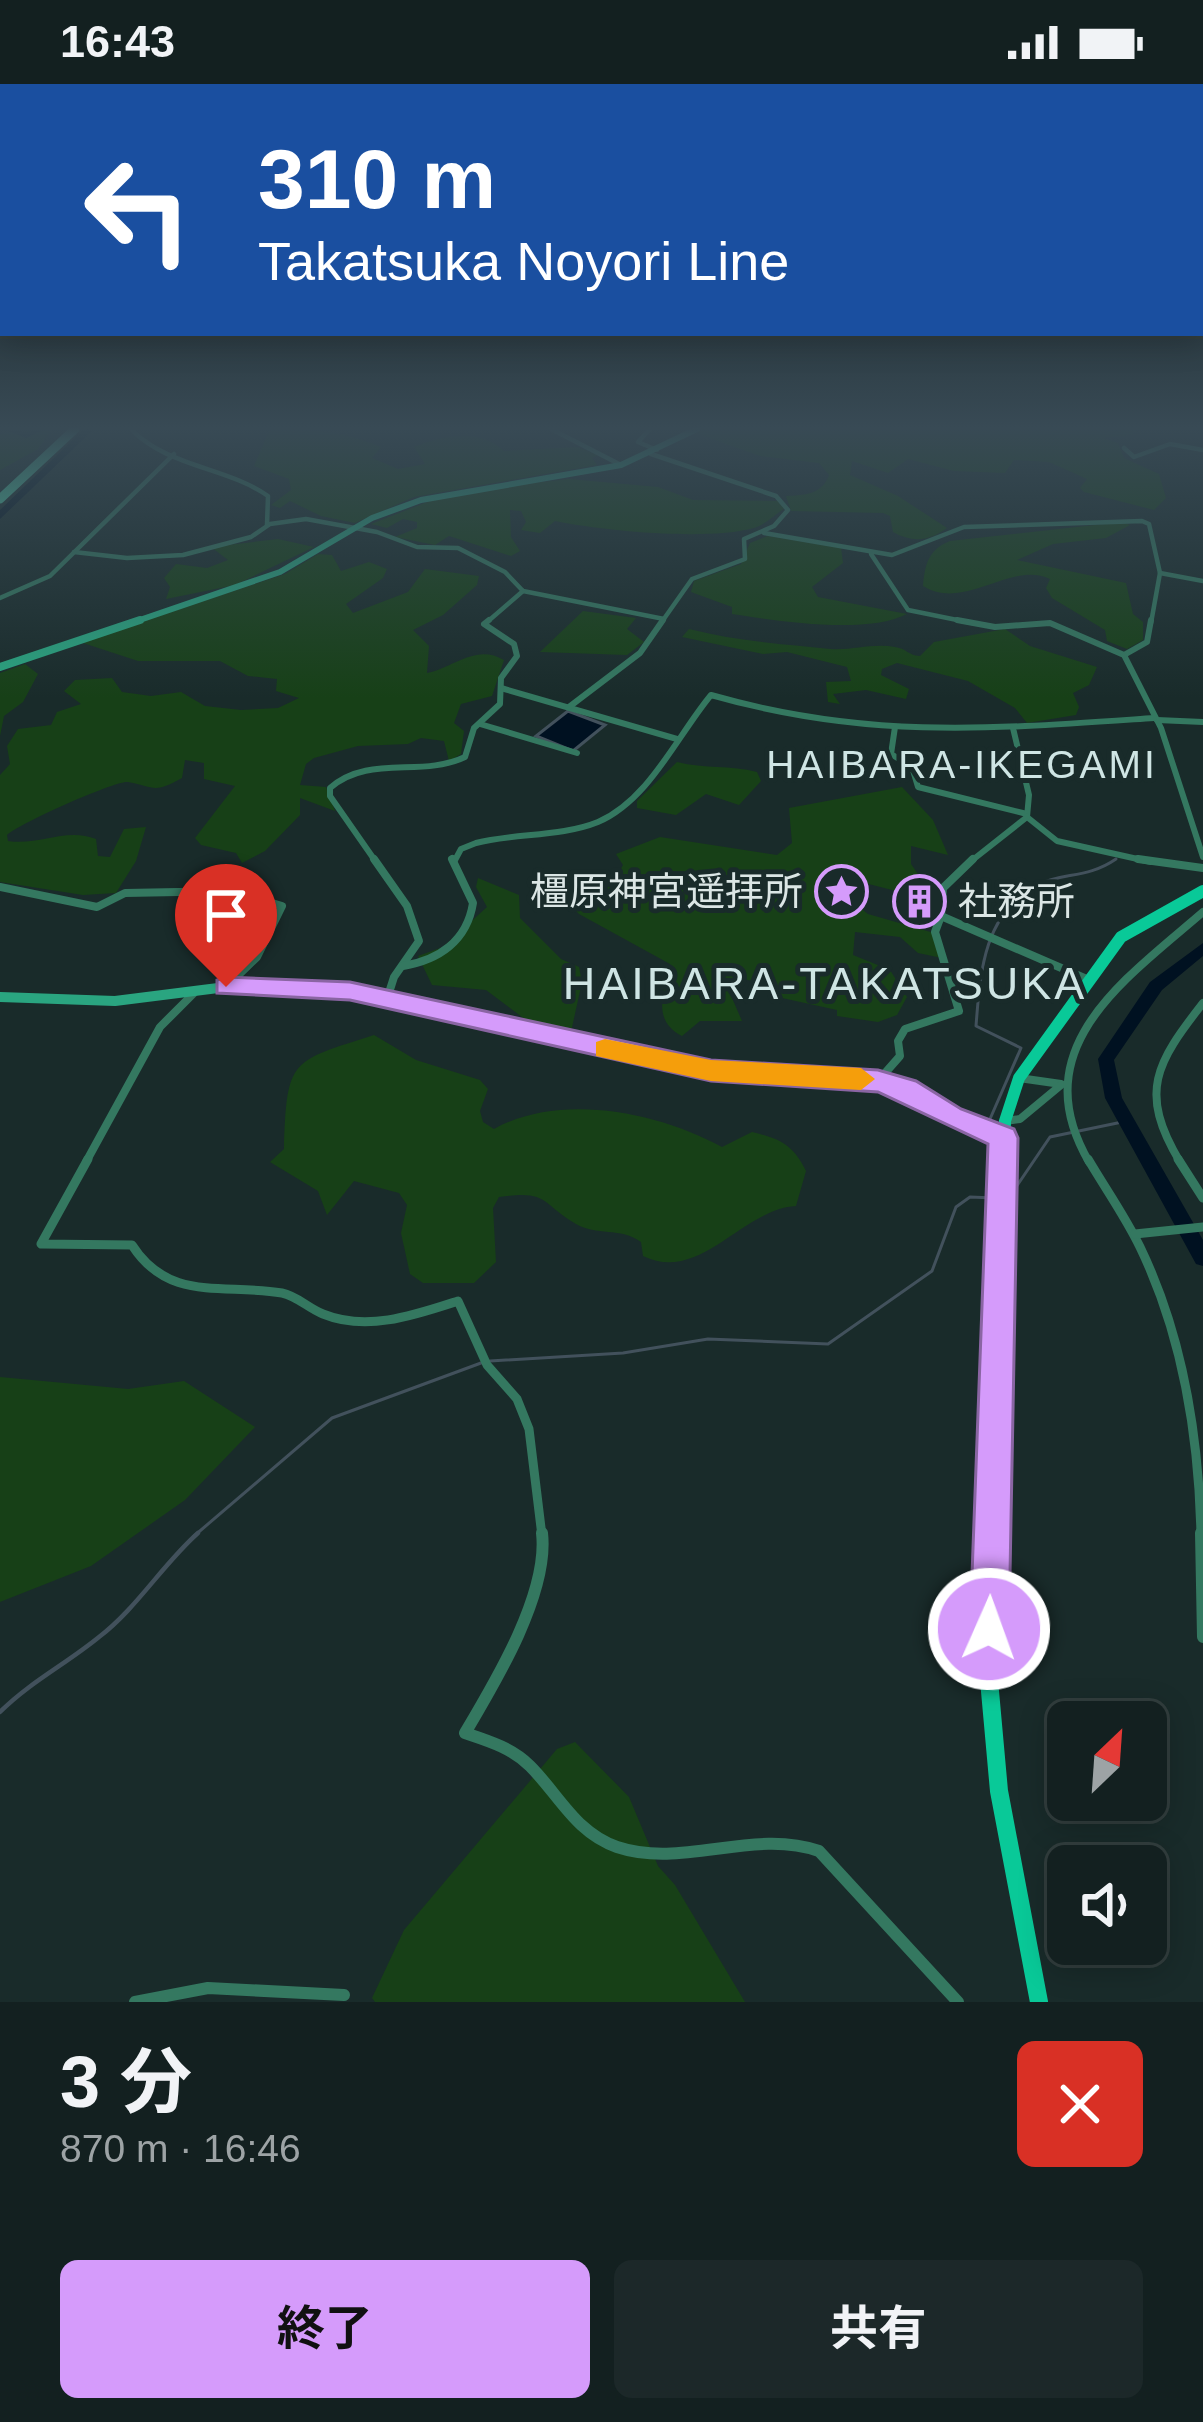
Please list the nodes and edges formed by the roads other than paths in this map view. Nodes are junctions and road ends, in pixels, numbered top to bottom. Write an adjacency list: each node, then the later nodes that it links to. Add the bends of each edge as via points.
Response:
1 (108, 519): 10 (street)
2 (271, 519): 7 (street)
3 (381, 519): 8 (street)
4 (779, 519): 9 (street)
5 (1117, 519): 11 (street, via 964,527 908,554)
6 (1128, 519): 12 (street, via 1149,524)
7 (267, 525): 8 (street, via 306,519); 10 (street, via 183,555)
8 (349, 531): 14 (street, via 458,548); 18 (street, via 280,572)
9 (764, 533): 11 (street); 16 (street, via 744,539 745,559 692,579)
10 (74, 552): 15 (street, via 40,582)
11 (872, 553): 17 (street, via 912,612 995,626 1050,623)
12 (1160, 573): 13 (street); 17 (street, via 1146,644)
13 (1203, 581)
14 (523, 591): 16 (street); 19 (street, via 484,624 514,644 517,656)
15 (0, 598)
16 (664, 619): 20 (street, via 640,652)
17 (1124, 655): 21 (street)
18 (0, 667)
19 (501, 688): 20 (street); 23 (street, via 500,704)
20 (569, 707): 26 (street)
21 (1154, 719): 22 (street); 25 (street); 29 (street)
22 (1203, 722)
23 (479, 723): 27 (street); 35 (street, via 458,762 356,769 330,788 413,920 419,941)
24 (895, 727): 25 (street); 26 (street, via 781,716 711,695); 28 (street, via 891,754 913,767 918,787)
25 (1013, 728): 28 (street)
26 (677, 739): 35 (street, via 598,822 521,839 478,839 456,850 452,859 473,903 466,929 447,950)
27 (577, 753)
28 (1027, 816): 30 (street, via 1057,841); 34 (street, via 943,888)
29 (1203, 857)
30 (1203, 868)
31 (0, 887): 37 (street, via 97,907 125,893 220,891 247,891 282,906 257,957)
32 (1203, 891): 36 (main road, via 1136,924)
33 (1203, 912): 44 (street, via 1111,998)
34 (941, 916): 36 (street); 43 (street, via 935,932 959,1011 905,1029 900,1056)
35 (403, 966): 40 (street)
36 (1089, 980): 42 (main road)
37 (226, 987): 38 (street); 40 (street)
38 (198, 989): 39 (street, via 115,1001); 52 (street, via 160,1027 40,1244 132,1245 160,1280 186,1289 289,1294 323,1315 399,1320 458,1301 529,1429 545,1562 465,1733 532,1764 591,1833 621,1845 819,1850)
39 (0, 998)
40 (387, 999): 43 (street, via 711,1070)
41 (1203, 1003): 46 (street, via 1169,1043 1152,1095 1169,1146)
42 (1019, 1078): 44 (street); 45 (main road)
43 (878, 1081): 45 (street, via 951,1117)
44 (1063, 1084): 45 (street); 48 (street, via 1074,1136)
45 (1004, 1129): 53 (main road, via 988,1669 999,1790)
46 (1203, 1198)
47 (1203, 1227): 48 (street)
48 (1138, 1233): 49 (street, via 1195,1428)
49 (1203, 1637)
50 (344, 1994): 51 (street, via 215,1990)
51 (135, 2002)
52 (958, 2002)
53 (1039, 2002)

